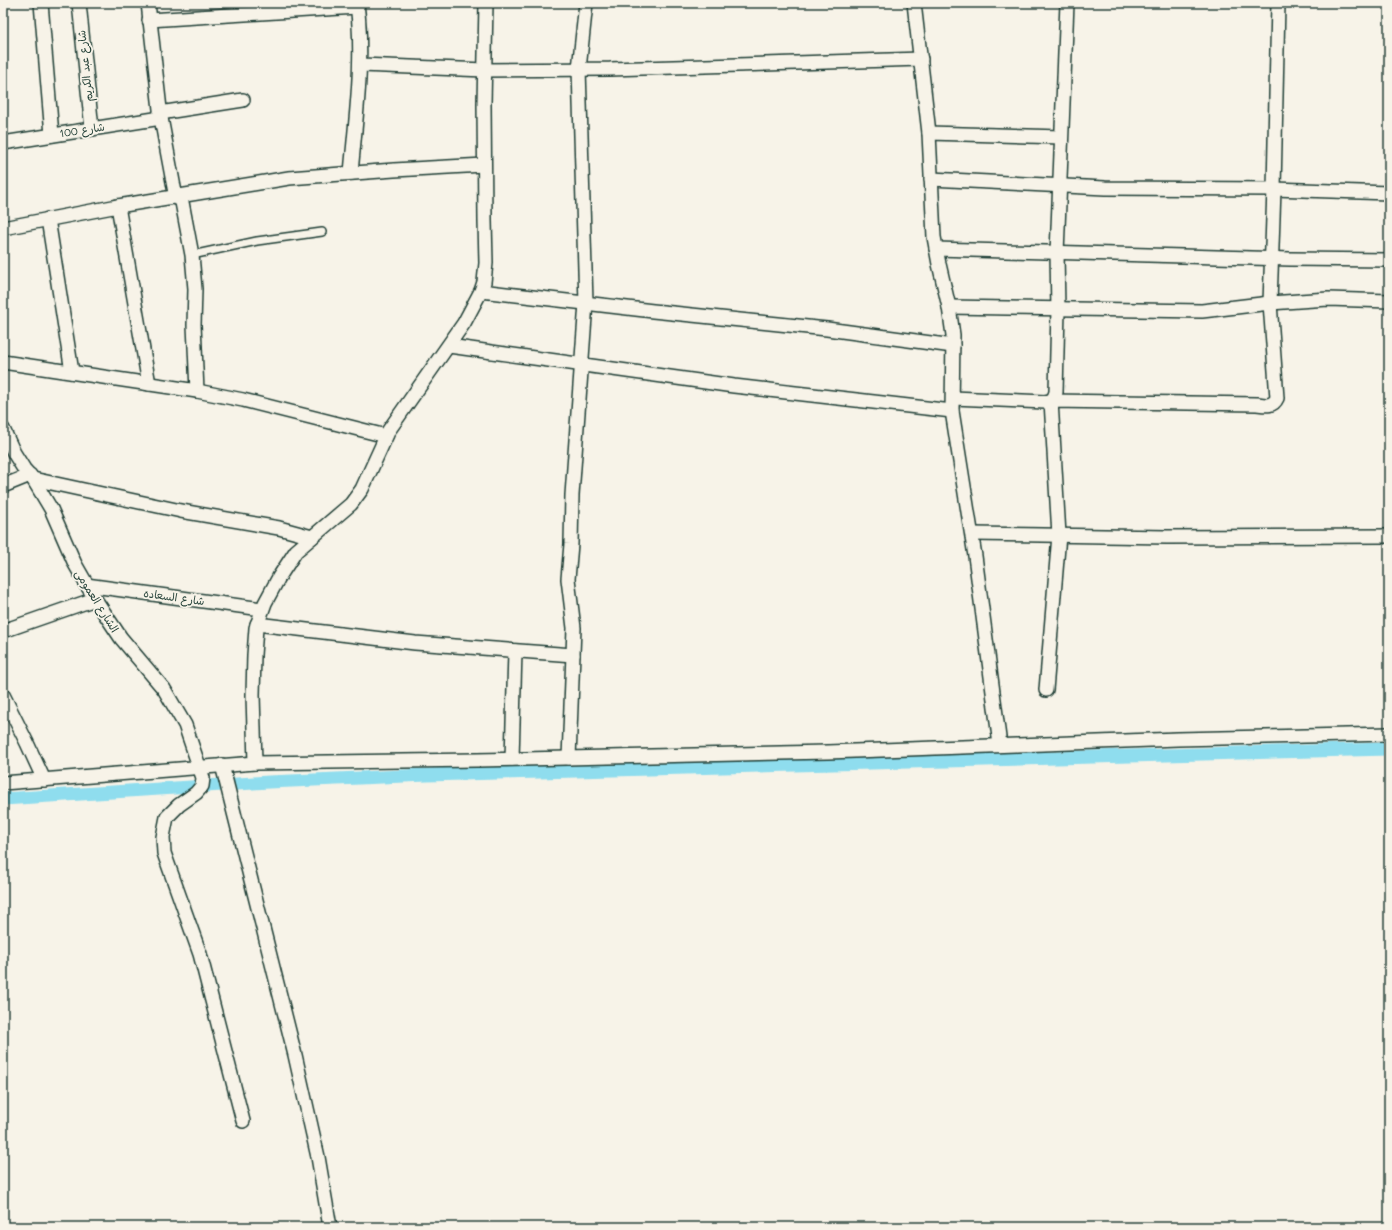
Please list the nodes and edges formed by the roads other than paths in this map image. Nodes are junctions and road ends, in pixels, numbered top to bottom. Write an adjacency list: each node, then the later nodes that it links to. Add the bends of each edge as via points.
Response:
1 (41, 3): 19 (street)
2 (79, 3): 17 (street, شارع عبد الكريم)
3 (148, 3): 10 (street)
4 (486, 3): 13 (street)
5 (586, 3): 14 (street)
6 (914, 3): 11 (street)
7 (1067, 3): 20 (street)
8 (1278, 3): 26 (street)
9 (357, 5): 10 (street); 12 (street)
10 (149, 20): 16 (street)
11 (921, 58): 14 (street); 18 (street)
12 (361, 65): 13 (street); 23 (street)
13 (485, 70): 14 (street); 22 (street)
14 (579, 70): 40 (street)
15 (243, 100): 16 (street, شارع 100)
16 (160, 115): 17 (street, شارع 100); 28 (street)
17 (92, 129): 19 (street, شارع 100)
18 (929, 132): 20 (street); 24 (street)
19 (52, 135): 21 (street, شارع 100)
20 (1061, 137): 25 (street)
21 (3, 143)
22 (484, 166): 23 (street); 38 (street, via 486,263)
23 (351, 173): 28 (street, via 289,178)
24 (931, 179): 25 (street); 33 (street)
25 (1059, 185): 26 (street, via 1105,188); 34 (street)
26 (1274, 189): 27 (street); 36 (street)
27 (1389, 193)
28 (179, 197): 29 (street); 35 (street)
29 (118, 206): 30 (street); 49 (street)
30 (48, 219): 31 (street); 48 (street)
31 (3, 228)
32 (322, 232): 35 (lane, via 257,240)
33 (936, 249): 34 (street); 42 (street)
34 (1057, 253): 36 (street); 43 (street)
35 (192, 255): 50 (street)
36 (1272, 258): 37 (street); 41 (street)
37 (1389, 260)
38 (481, 291): 40 (street); 44 (street)
39 (1389, 301): 41 (street, via 1328,298)
40 (586, 303): 45 (street, via 827,329); 47 (street)
41 (1270, 303): 43 (street, via 1202,311); 51 (street, via 1277,398 1275,403 1268,406)
42 (949, 307): 43 (street); 45 (street)
43 (1058, 310): 51 (street, via 1056,392)
44 (449, 346): 47 (street); 54 (street)
45 (953, 346): 52 (street)
46 (3, 362): 48 (street)
47 (582, 364): 52 (street, via 734,386); 67 (street, via 568,579 573,613)
48 (72, 372): 49 (street)
49 (149, 384): 50 (street)
50 (197, 391): 54 (street)
51 (1051, 401): 52 (street); 58 (street)
52 (953, 405): 57 (street)
53 (4, 434): 55 (street, الشارع العمومى)
54 (386, 436): 60 (street, via 362,489 351,504)
55 (32, 477): 56 (street); 60 (street, via 181,511 279,528); 61 (street, الشارع العمومى, via 51,509)
56 (3, 486)
57 (972, 534): 58 (street); 71 (street)
58 (1059, 535): 59 (street); 68 (street)
59 (1389, 536)
60 (312, 537): 63 (street, via 289,562)
61 (86, 585): 62 (street, الشارع العمومى); 63 (street, شارع السعاده)
62 (95, 600): 65 (street); 76 (street, الشارع العمومى, via 121,638 176,706 185,724)
63 (262, 609): 64 (street)
64 (257, 624): 66 (street, via 415,643); 74 (street, via 253,695)
65 (3, 631)
66 (515, 651): 67 (street); 73 (street)
67 (573, 655): 72 (street)
68 (1046, 690)
69 (3, 695): 77 (street)
70 (1389, 734): 71 (street)
71 (1000, 745): 72 (street)
72 (569, 758): 73 (street)
73 (512, 759): 74 (street)
74 (255, 763): 75 (street)
75 (222, 766): 76 (street); 80 (street, via 295,1055 318,1157)
76 (199, 767): 77 (street); 79 (street, الشارع العمومى, via 203,778 202,786 167,817 163,837 164,853 200,954)
77 (44, 780): 78 (street)
78 (3, 782)
79 (243, 1120)
80 (330, 1227)

